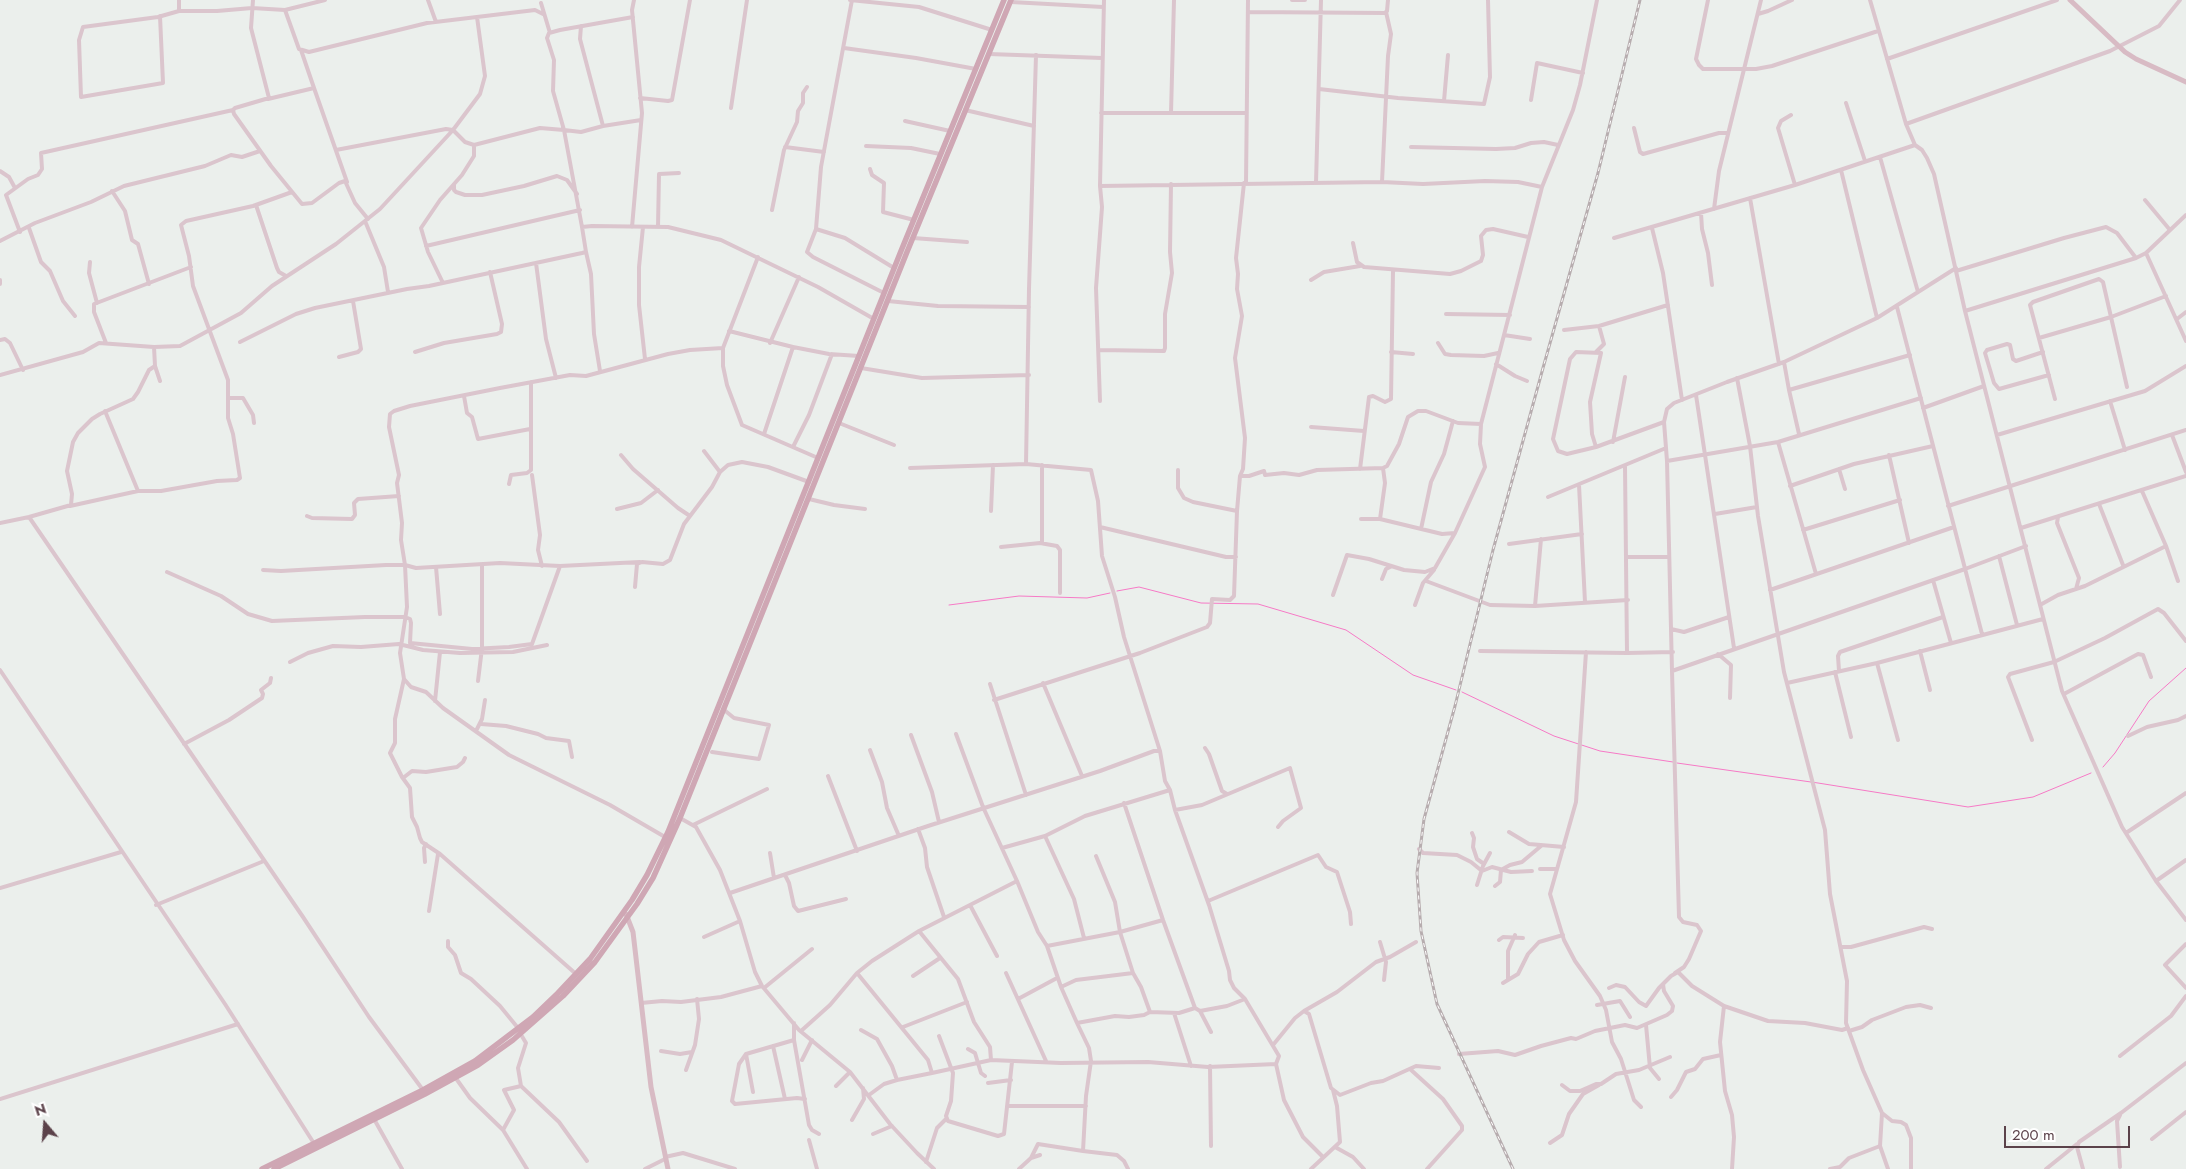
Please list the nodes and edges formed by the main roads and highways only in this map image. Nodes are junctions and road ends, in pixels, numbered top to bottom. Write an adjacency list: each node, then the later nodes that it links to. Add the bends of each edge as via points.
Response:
1 (1009, 1): 2 (main road, via 888,301); 2 (main road, via 992,30 940,154 884,293)
2 (877, 321): 3 (main road, via 859,356 665,837); 3 (main road, via 680,818 653,878)
3 (626, 914): 4 (main road, via 590,959); 4 (main road, via 595,962 563,996)
4 (520, 1031): 5 (main road); 5 (main road, via 478,1065)
5 (424, 1092): 6 (main road); 6 (main road)
6 (316, 1146): 7 (main road); 8 (main road)
7 (262, 1169)
8 (274, 1169)

